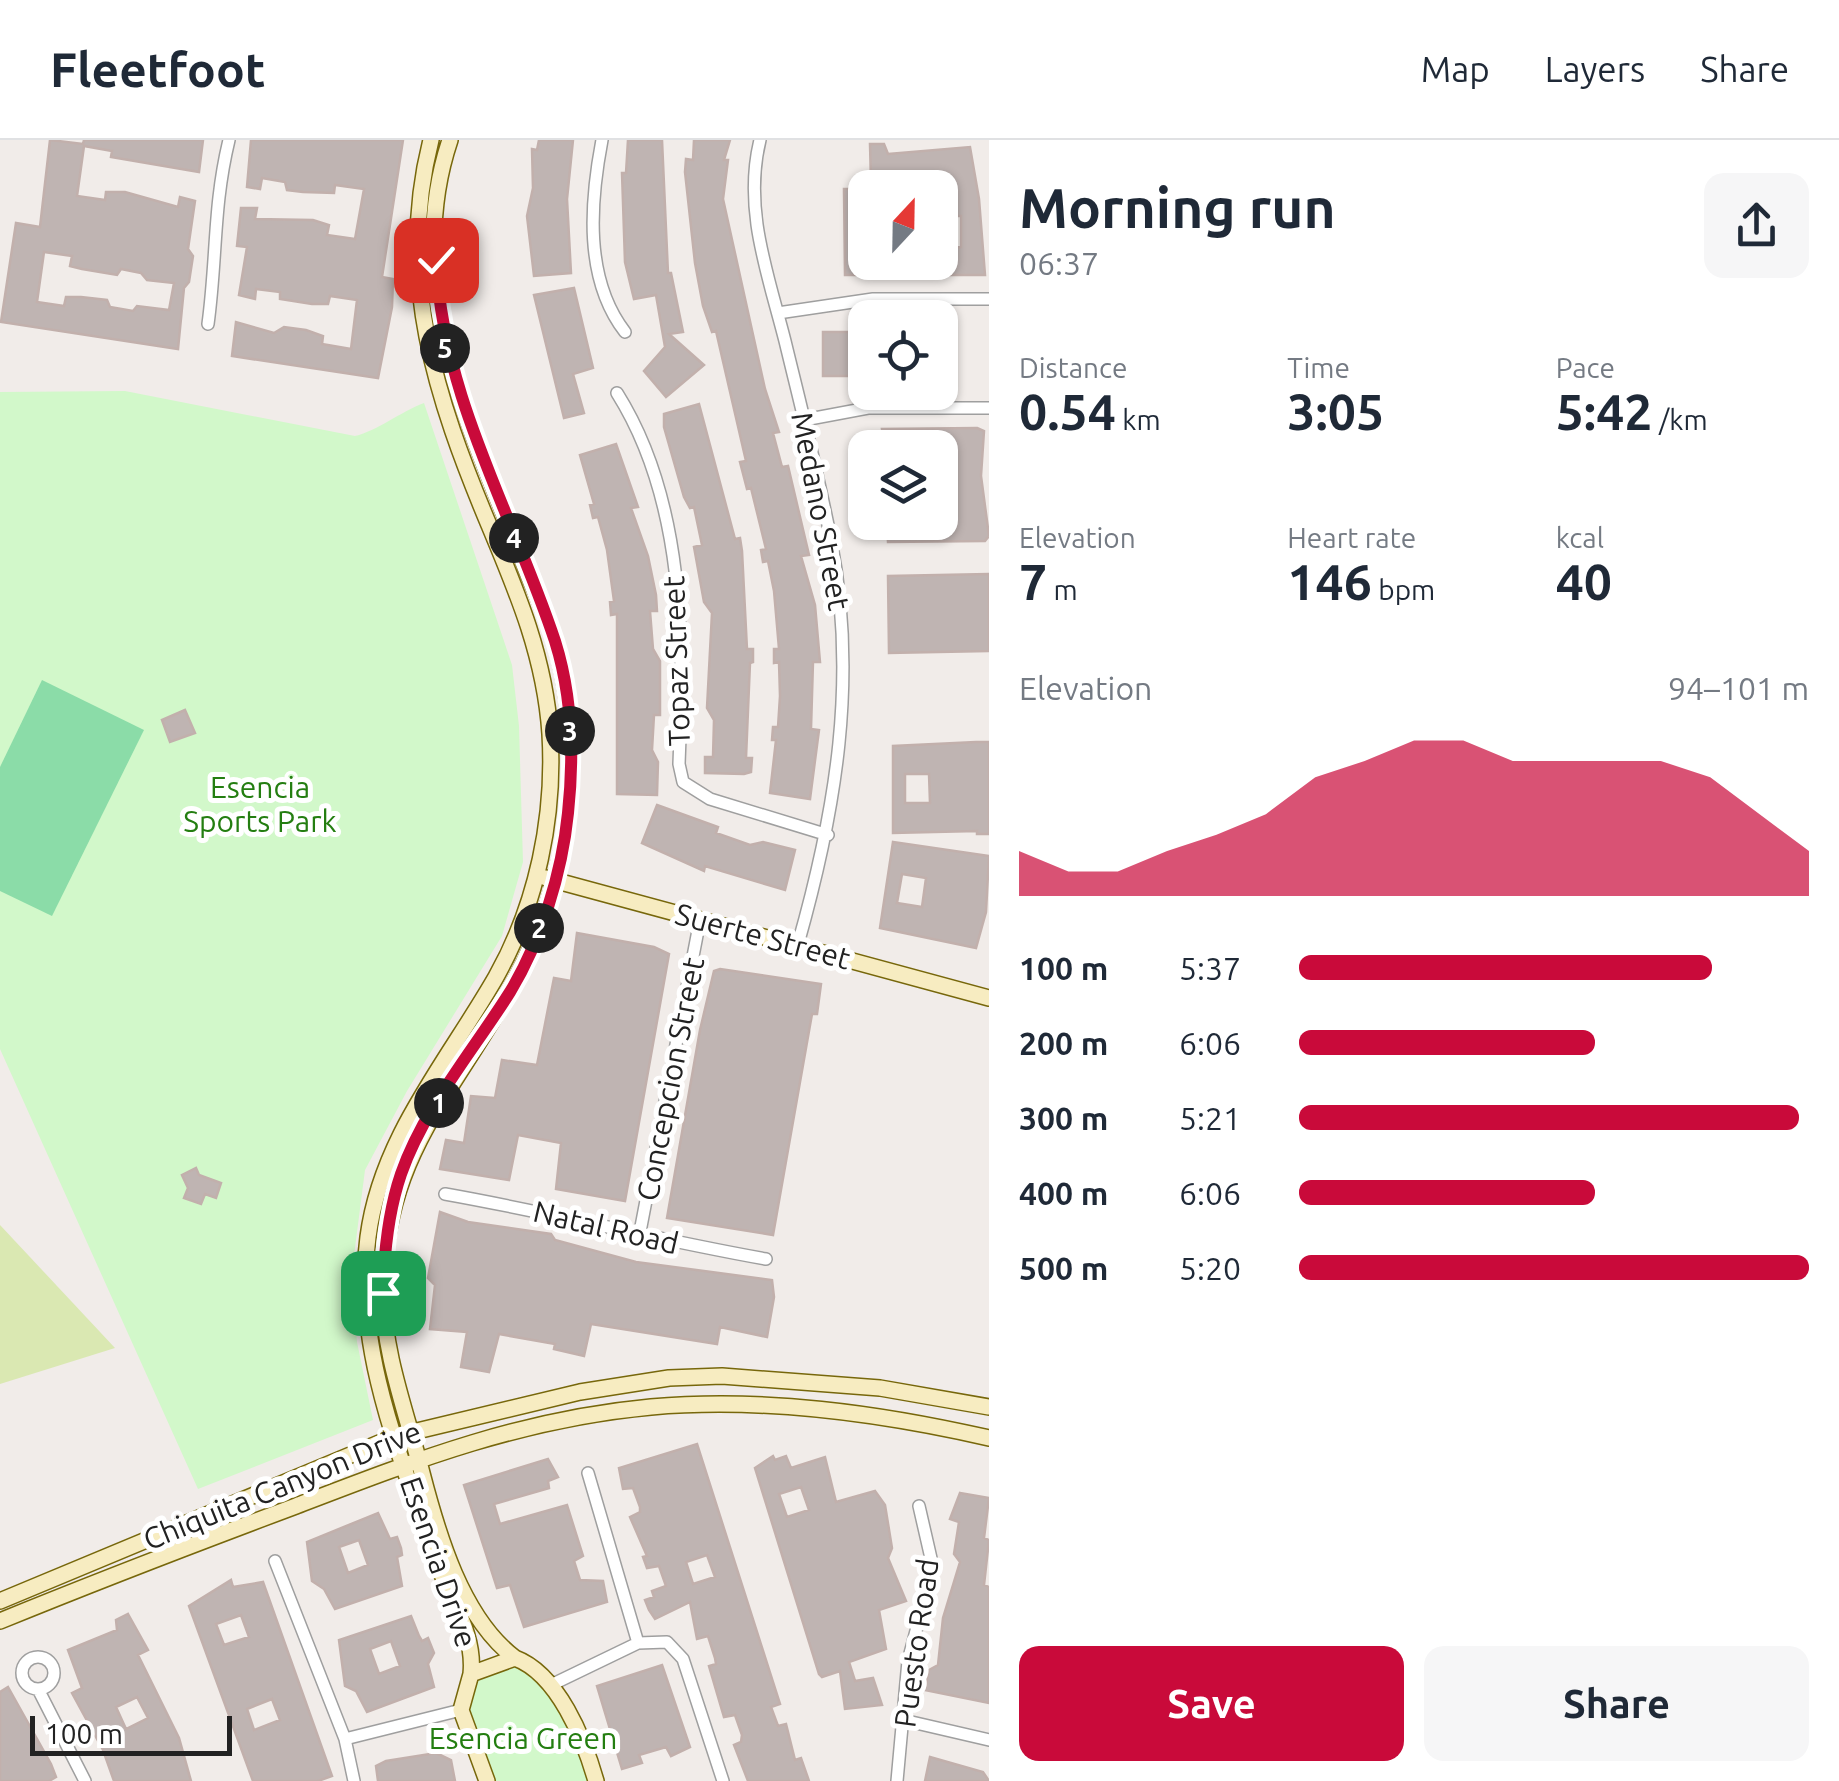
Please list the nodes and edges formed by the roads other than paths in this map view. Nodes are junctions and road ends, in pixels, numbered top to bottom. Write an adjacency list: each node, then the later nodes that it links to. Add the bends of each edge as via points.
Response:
1 (229, 140): 8 (street, via 215,208 216,276)
2 (430, 140): 14 (street, Esencia Drive, via 416,238 420,312 444,415 540,659 550,778)
3 (450, 140): 15 (street, Esencia Drive, via 436,221 442,335 556,643 566,698 568,815)
4 (602, 140): 9 (street, via 594,243 599,282)
5 (760, 140): 7 (street, Medano Street, via 753,205)
6 (989, 299): 7 (street, via 873,300)
7 (778, 313): 12 (street, Medano Street)
8 (208, 324)
9 (625, 332)
10 (618, 394): 13 (street, Topaz Street, via 646,452 674,568 683,782 697,794)
11 (989, 408): 12 (street, via 868,408)
12 (804, 420): 13 (street, Medano Street, via 842,609 844,714)
13 (828, 835): 17 (street, Medano Street)
14 (537, 875): 15 (street, Suerte Street); 24 (street, Esencia Drive, via 506,957 400,1133 376,1202 365,1279 368,1333)
15 (555, 880): 16 (street, Suerte Street); 23 (street, Esencia Drive, via 526,960 428,1119 398,1188 384,1261 384,1324)
16 (700, 920): 17 (street, Suerte Street); 20 (street, Concepcion Street)
17 (798, 944): 18 (street, Suerte Street)
18 (989, 998)
19 (445, 1194): 20 (street, Natal Road, via 569,1216)
20 (640, 1237): 21 (street, Natal Road)
21 (766, 1258)
22 (989, 1407): 23 (street, Chiquita Canyon Drive, via 880,1388 722,1376 620,1384)
23 (413, 1430): 24 (street, Chiquita Canyon Drive); 26 (street, Esencia Drive)
24 (396, 1436): 26 (street, Esencia Drive); 30 (street, Chiquita Canyon Drive)
25 (989, 1438): 26 (street, Chiquita Canyon Drive, via 767,1405 682,1406 574,1417)
26 (411, 1459): 31 (street, Chiquita Canyon Drive); 33 (street, Esencia Drive, via 482,1624); 34 (street, Esencia Drive, via 446,1586 471,1643)
27 (588, 1472): 32 (street)
28 (920, 1506): 38 (street, Puesto Road, via 932,1567 908,1661)
29 (275, 1561): 39 (street)
30 (0, 1601)
31 (0, 1621)
32 (638, 1643): 35 (street); 45 (street, via 667,1642 683,1659)
33 (515, 1658): 34 (street, Esencia Drive); 35 (street, Esencia Drive)
34 (471, 1674): 37 (street, Esencia Drive)
35 (551, 1685): 44 (street, Esencia Drive)
36 (38, 1689): 41 (street)
37 (461, 1710): 39 (street); 43 (street)
38 (903, 1720): 40 (street); 46 (street, Puesto Road)
39 (345, 1740): 42 (street)
40 (989, 1740)
41 (86, 1781)
42 (354, 1781)
43 (487, 1781)
44 (596, 1781)
45 (723, 1781)
46 (897, 1781)

